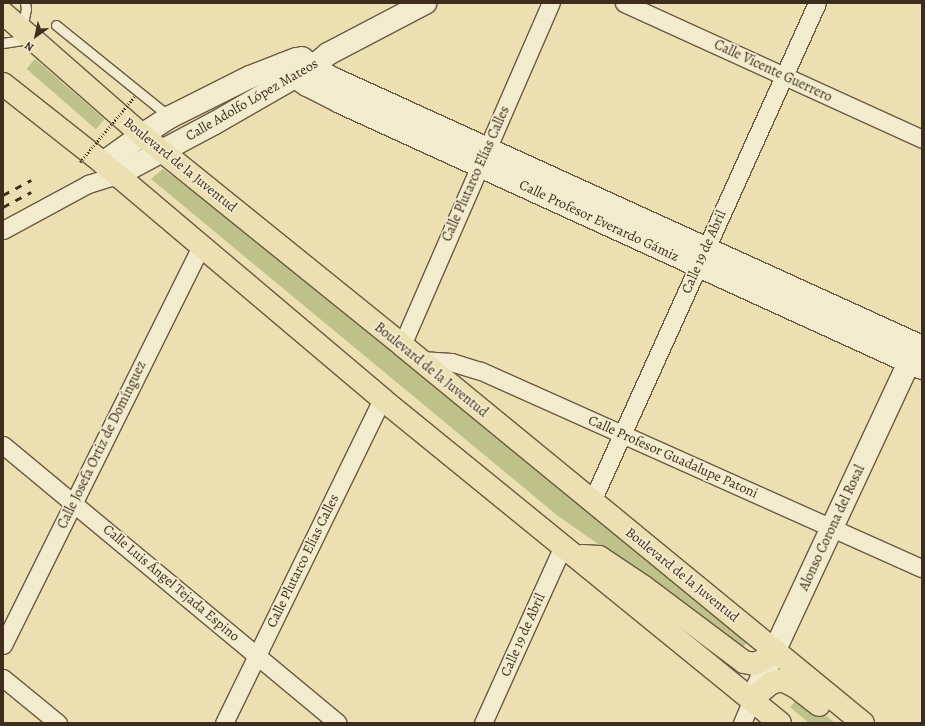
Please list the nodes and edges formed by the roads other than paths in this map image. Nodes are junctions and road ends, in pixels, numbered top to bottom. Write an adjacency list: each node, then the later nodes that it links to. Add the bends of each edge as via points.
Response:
1 (25, 3): 8 (lane)
2 (425, 3): 10 (main road, Calle Adolfo López Mateos)
3 (551, 3): 17 (street, Calle Plutarco Elías Calles)
4 (624, 3): 11 (street, Calle Vicente Guerrero)
5 (817, 3): 11 (street, Calle 19 de Abril)
6 (3, 12): 8 (main road, Boulevard de la Juventud)
7 (56, 25): 13 (lane)
8 (27, 33): 9 (lane); 14 (main road, Boulevard de la Juventud)
9 (3, 43)
10 (304, 64): 13 (main road, Calle Adolfo López Mateos, via 250,77); 16 (main road, Calle Adolfo López Mateos, via 213,124); 17 (main road, Calle Profesor Everardo Gámiz, via 307,85 340,102)
11 (784, 76): 15 (street, Calle Vicente Guerrero); 21 (street, Calle 19 de Abril)
12 (3, 84): 18 (main road)
13 (170, 117): 14 (main road, Calle Adolfo López Mateos)
14 (142, 134): 16 (main road, Boulevard de la Juventud); 18 (main road, Calle Adolfo López Mateos)
15 (922, 139)
16 (162, 151): 18 (main road, Calle Adolfo López Mateos); 22 (main road, Boulevard de la Juventud)
17 (484, 157): 21 (main road, Calle Profesor Everardo Gámiz); 22 (street, Calle Plutarco Elías Calles)
18 (110, 169): 19 (street, Calle Adolfo López Mateos, via 88,184); 20 (main road)
19 (3, 230)
20 (201, 246): 25 (main road); 29 (street, Calle Josefa Ortiz de Domínguez)
21 (702, 258): 23 (main road, Calle Profesor Everardo Gámiz); 26 (street, Calle 19 de Abril)
22 (402, 345): 24 (main road, Boulevard de la Juventud)
23 (918, 351): 30 (main road, Alonso Corona del Rosal)
24 (421, 360): 26 (street, Calle Profesor Guadalupe Patoni, via 451,362 481,371); 28 (main road, Boulevard de la Juventud)
25 (382, 399): 31 (main road); 35 (street, Calle Plutarco Elías Calles)
26 (622, 434): 28 (street, Calle 19 de Abril); 30 (street, Calle Profesor Guadalupe Patoni)
27 (3, 445): 29 (street, Calle Luis Ángel Tejada Espino)
28 (592, 501): 34 (main road, Boulevard de la Juventud)
29 (74, 502): 33 (street, Calle Josefa Ortiz de Domínguez); 35 (street, Calle Luis Ángel Tejada Espino)
30 (832, 527): 32 (street, Calle Profesor Guadalupe Patoni); 34 (main road, Alonso Corona del Rosal)
31 (569, 551): 34 (main road, via 599,557 644,586 744,662 754,664 762,661); 37 (main road); 41 (street, Calle 19 de Abril)
32 (922, 568)
33 (3, 645)
34 (775, 650): 37 (main road, Alonso Corona del Rosal); 45 (main road, Boulevard de la Juventud)
35 (257, 654): 39 (street, Calle Plutarco Elías Calles); 40 (street, Calle Luis Ángel Tejada Espino)
36 (3, 678): 38 (street)
37 (752, 699): 42 (street, Alonso Corona del Rosal); 43 (main road); 44 (main road, via 771,683 782,680 796,686)
38 (58, 723)
39 (224, 723)
40 (338, 723)
41 (483, 723)
42 (742, 723)
43 (780, 723)
44 (842, 723)
45 (863, 723)

